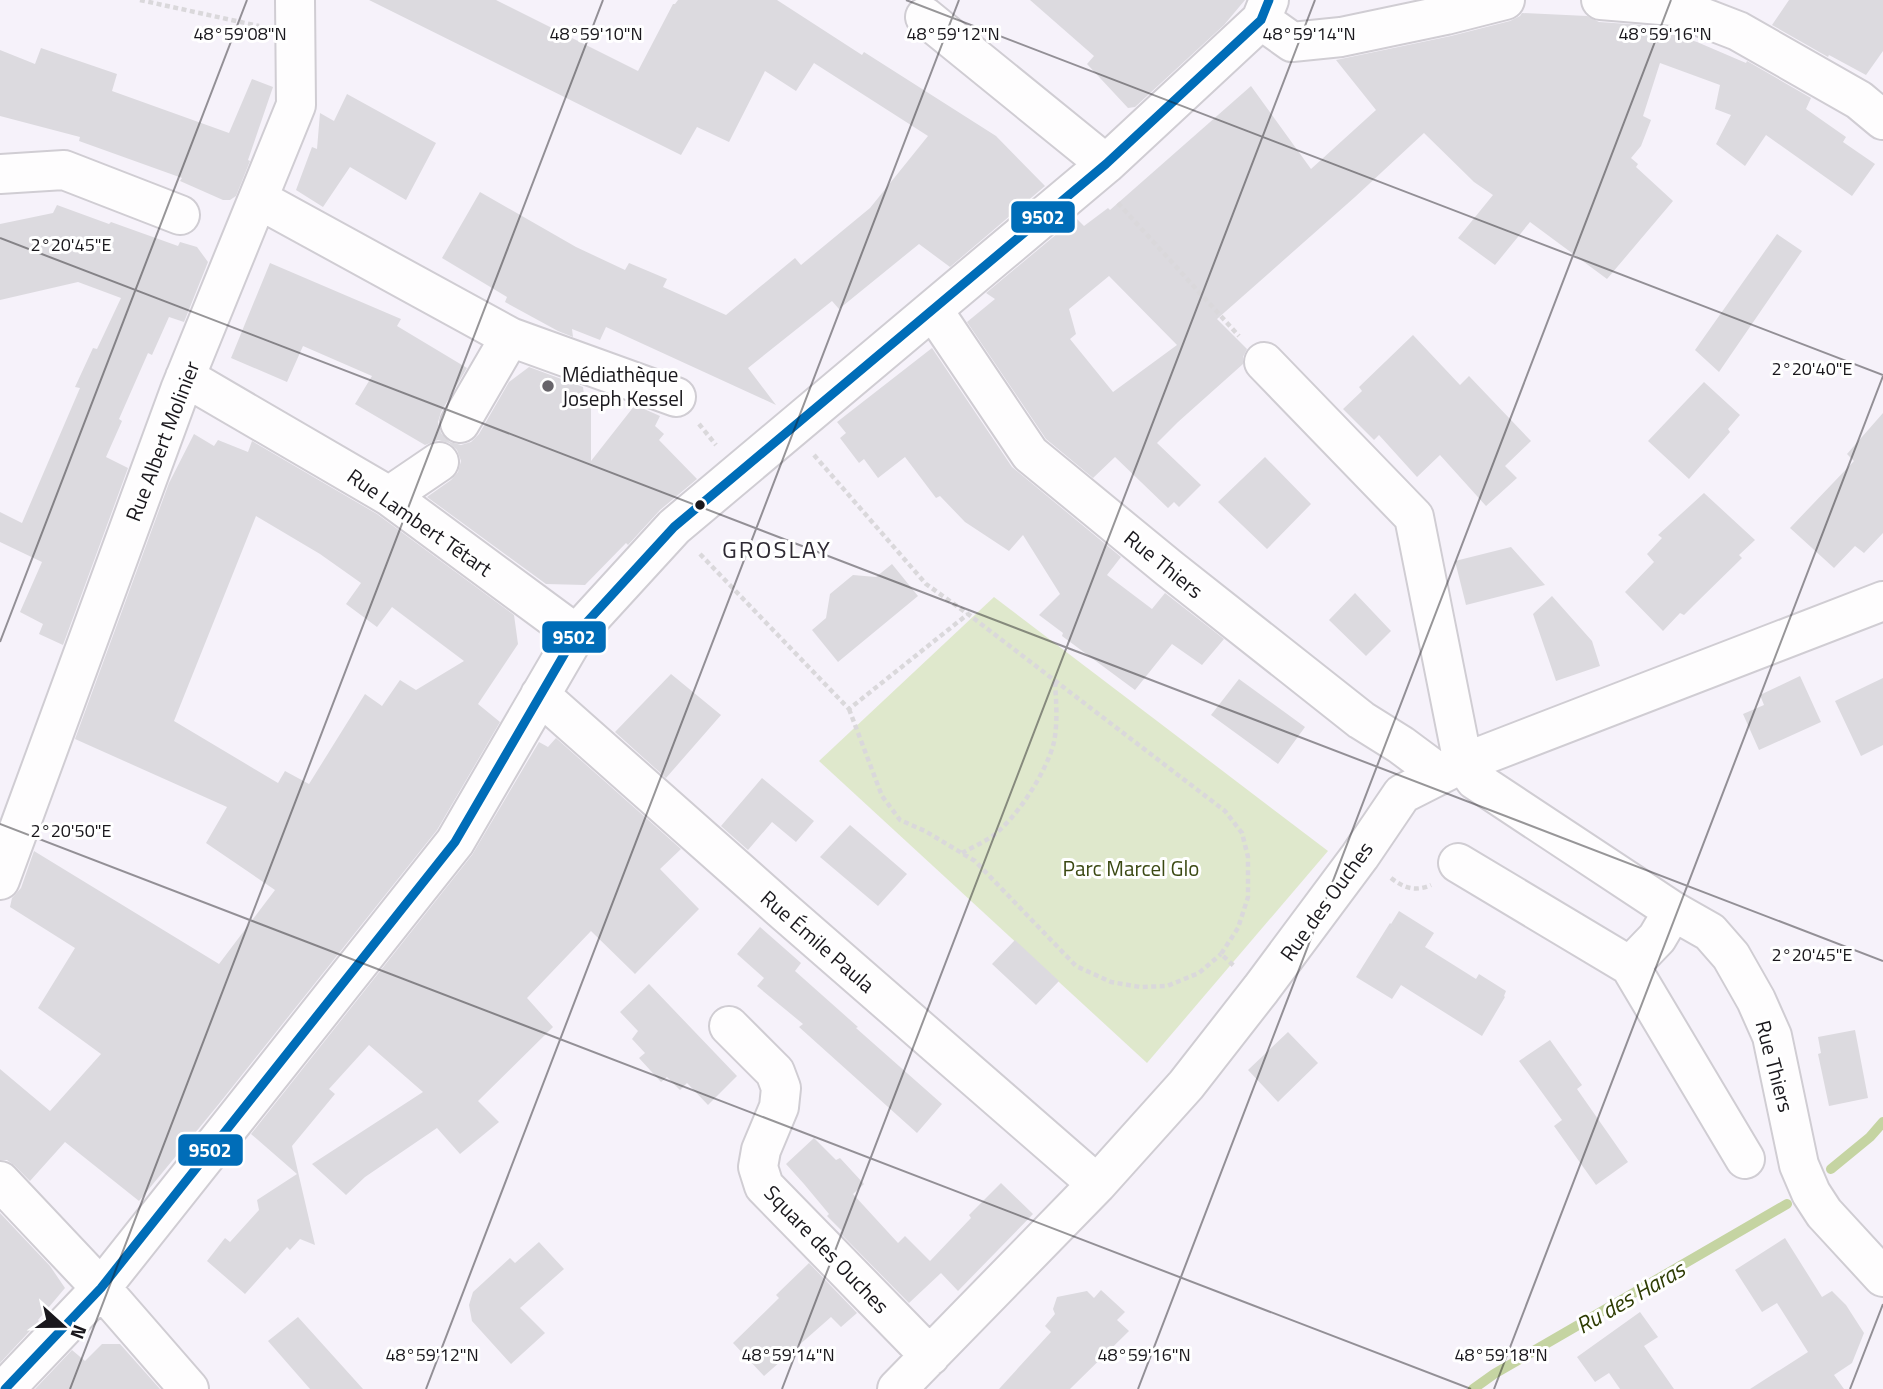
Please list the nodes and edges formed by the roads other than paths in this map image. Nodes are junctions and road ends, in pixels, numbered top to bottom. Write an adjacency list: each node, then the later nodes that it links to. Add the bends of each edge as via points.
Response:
1 (1505, 0): 3 (street)
2 (1601, 0): 7 (street, via 1673,6 1738,31 1859,100)
3 (1451, 7): 4 (street, via 1341,37 1293,42)
4 (1265, 10): 8 (street)
5 (295, 17): 10 (street, Rue Albert Molinier, via 296,105)
6 (925, 17): 8 (street)
7 (1883, 120)
8 (1099, 170): 12 (street)
9 (0, 174): 11 (street, via 64,170)
10 (258, 199): 13 (street); 15 (street, Rue Albert Molinier)
11 (180, 215)
12 (933, 310): 21 (street, via 674,527); 23 (street, Rue Thiers, via 1030,454 1361,720 1401,746)
13 (510, 337): 16 (street); 17 (street)
14 (1264, 362): 23 (street, via 1414,517)
15 (185, 377): 19 (street, Rue Lambert Tétart); 25 (street, Rue Albert Molinier)
16 (676, 397)
17 (460, 423)
18 (439, 462): 19 (street)
19 (389, 496): 21 (street, Rue Lambert Tétart)
20 (1883, 600): 23 (street, Rue des Ouches)
21 (576, 634): 22 (street)
22 (540, 695): 31 (street, Rue Émile Paula); 33 (street, via 455,842)
23 (1451, 768): 26 (street, Rue Thiers); 31 (street, Rue des Ouches, via 1402,794 1186,1085)
24 (1458, 863): 27 (street)
25 (0, 880)
26 (1673, 911): 27 (street, via 1657,938); 32 (street, Rue Thiers, via 1710,932 1731,956 1756,999 1772,1036 1799,1165 1811,1193)
27 (1630, 966): 29 (street)
28 (729, 1026): 34 (street, Square des Ouches, via 775,1072 781,1088 758,1167 764,1186)
29 (1745, 1158)
30 (0, 1181): 33 (street)
31 (1097, 1184): 34 (street, Rue des Ouches)
32 (1883, 1277)
33 (101, 1288): 35 (street); 36 (street)
34 (930, 1356): 37 (street, Rue des Ouches)
35 (5, 1389)
36 (189, 1389)
37 (897, 1389)

